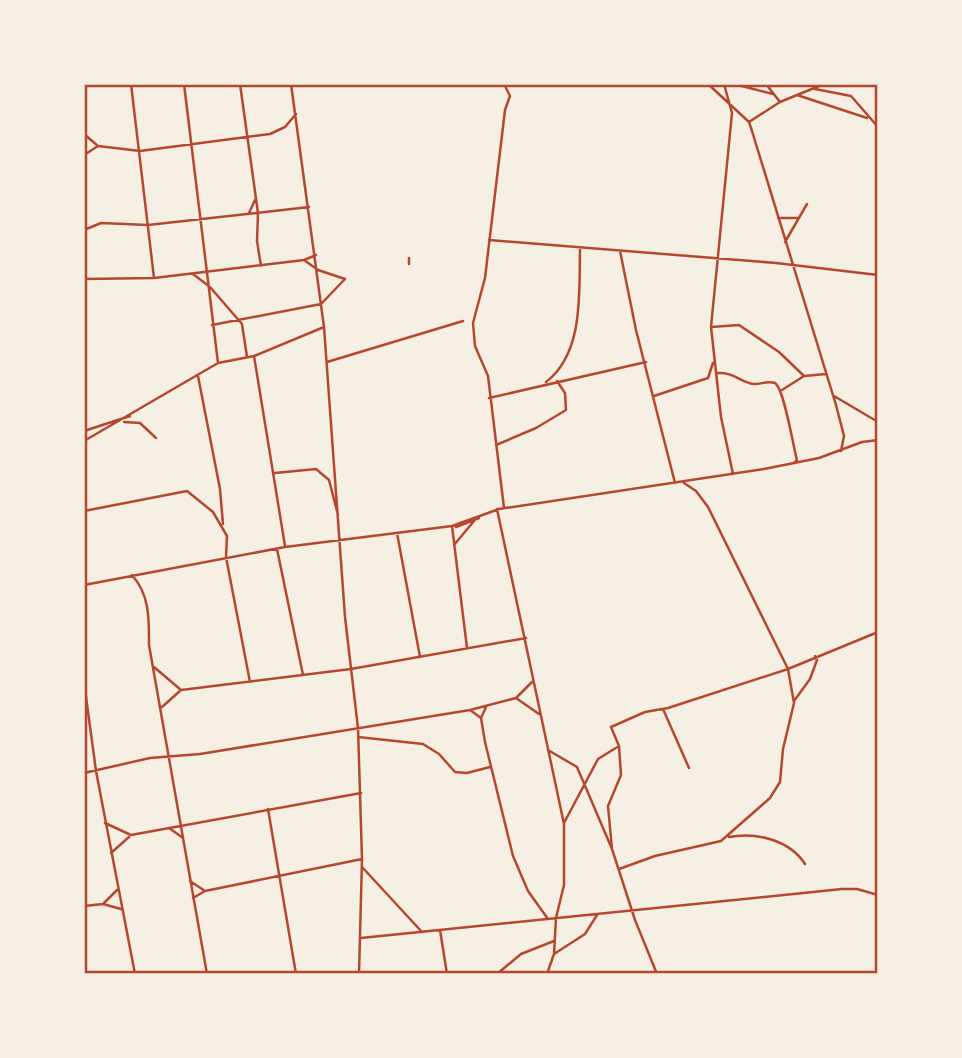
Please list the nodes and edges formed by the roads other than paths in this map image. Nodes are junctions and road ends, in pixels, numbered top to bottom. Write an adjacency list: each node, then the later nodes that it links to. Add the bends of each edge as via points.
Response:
1 (131, 84): 24 (street)
2 (184, 84): 22 (street)
3 (240, 84): 21 (street)
4 (291, 84): 16 (street)
5 (504, 84): 36 (street, via 510,96)
6 (708, 84): 15 (street)
7 (724, 84): 15 (street)
8 (734, 84): 12 (street)
9 (765, 84): 12 (street)
10 (824, 84): 11 (street)
11 (815, 89): 13 (street); 17 (street, via 851,96)
12 (773, 94): 14 (street)
13 (797, 95): 14 (street); 17 (street)
14 (780, 102): 18 (street)
15 (732, 105): 18 (street); 43 (street)
16 (296, 114): 21 (street, via 278,132); 28 (street)
17 (871, 119): 19 (street)
18 (749, 122): 31 (street)
19 (878, 127)
20 (84, 134): 23 (street)
21 (247, 137): 22 (street); 26 (street)
22 (190, 144): 24 (street); 33 (street)
23 (98, 146): 24 (street); 25 (street)
24 (140, 151): 34 (street)
25 (84, 155)
26 (255, 200): 29 (street); 30 (street)
27 (807, 204): 32 (street)
28 (309, 207): 30 (street); 40 (street)
29 (249, 213): 30 (street); 33 (street)
30 (258, 213): 46 (street)
31 (778, 218): 32 (street); 37 (street)
32 (799, 218): 37 (street)
33 (203, 220): 34 (street); 48 (street)
34 (148, 225): 35 (street, via 101,223); 51 (street)
35 (84, 230)
36 (489, 240): 38 (street); 75 (street, via 473,323 475,346 488,376)
37 (785, 242): 45 (street)
38 (580, 249): 39 (street); 71 (street, via 570,352)
39 (621, 251): 43 (street); 64 (street)
40 (316, 255): 42 (street); 47 (street)
41 (409, 258): 44 (street)
42 (304, 260): 46 (street); 47 (street)
43 (719, 260): 45 (street); 59 (street)
44 (409, 264)
45 (791, 265): 50 (street); 67 (street)
46 (261, 266): 48 (street)
47 (318, 270): 54 (street); 54 (street, via 345,279)
48 (208, 272): 49 (street); 53 (street)
49 (193, 274): 51 (street); 53 (street)
50 (878, 275)
51 (154, 278): 52 (street)
52 (84, 279)
53 (211, 287): 55 (street); 57 (street)
54 (321, 304): 55 (street); 58 (street)
55 (236, 320): 57 (street); 61 (street, via 242,324)
56 (463, 321): 63 (street)
57 (212, 325): 65 (street)
58 (324, 327): 60 (street); 63 (street)
59 (711, 327): 62 (street); 69 (street, via 739,325)
60 (254, 356): 61 (street); 86 (street)
61 (247, 357): 65 (street)
62 (713, 359): 66 (street); 73 (street, via 708,378)
63 (327, 362): 92 (street)
64 (646, 362): 70 (street); 73 (street)
65 (218, 363): 68 (street)
66 (717, 373): 72 (street, via 731,373 754,384 774,383); 87 (street)
67 (826, 374): 69 (street); 74 (street)
68 (198, 376): 76 (street); 94 (street)
69 (804, 376): 72 (street)
70 (556, 381): 71 (street); 83 (street, via 565,393 566,410)
71 (543, 384): 75 (street)
72 (782, 390): 85 (street, via 797,460)
73 (654, 396): 89 (street)
74 (834, 396): 78 (street); 84 (street, via 844,436)
75 (489, 398): 83 (street)
76 (133, 415): 77 (street); 79 (street)
77 (121, 422): 80 (street, via 140,423); 82 (street)
78 (878, 422)
79 (84, 431)
80 (156, 438)
81 (878, 440): 84 (street)
82 (84, 441)
83 (496, 445): 90 (street)
84 (841, 452): 85 (street)
85 (793, 463): 87 (street)
86 (275, 473): 92 (street, via 316,469 329,480); 99 (street)
87 (733, 474): 88 (street)
88 (682, 483): 89 (street); 111 (street, via 696,491 708,507)
89 (675, 484): 90 (street)
90 (501, 508): 93 (street); 95 (street); 105 (street)
91 (84, 511): 94 (street, via 187,491)
92 (339, 518): 97 (street)
93 (475, 520): 95 (street); 98 (street)
94 (223, 524): 101 (street)
95 (453, 527): 96 (street); 98 (street)
96 (397, 533): 97 (street); 108 (street)
97 (340, 540): 99 (street); 110 (street)
98 (454, 545): 106 (street)
99 (285, 547): 100 (street)
100 (276, 549): 101 (street); 112 (street)
101 (226, 557): 102 (street); 115 (street)
102 (132, 575): 103 (street); 109 (street, via 144,589)
103 (84, 585)
104 (878, 632): 107 (street)
105 (526, 638): 106 (street); 113 (street)
106 (467, 648): 108 (street)
107 (815, 656): 111 (street); 119 (street, via 810,679)
108 (420, 657): 110 (street)
109 (153, 665): 116 (street); 120 (street)
110 (351, 669): 112 (street); 126 (street)
111 (788, 669): 119 (street); 122 (street)
112 (303, 675): 115 (street)
113 (534, 681): 118 (street); 124 (street)
114 (84, 682): 117 (street)
115 (250, 682): 116 (street)
116 (181, 690): 120 (street)
117 (85, 692): 133 (street)
118 (516, 698): 121 (street); 124 (street)
119 (793, 701): 143 (street, via 777,791)
120 (162, 706): 130 (street)
121 (486, 707): 123 (street); 125 (street)
122 (663, 709): 128 (street, via 611,727); 132 (street)
123 (470, 710): 125 (street); 126 (street)
124 (541, 715): 129 (street)
125 (481, 718): 131 (street)
126 (358, 728): 127 (street); 130 (street)
127 (358, 737): 131 (street, via 423,744 456,772); 136 (street)
128 (619, 746): 135 (street, via 598,759); 145 (street, via 621,775 608,806)
129 (548, 749): 135 (street, via 576,767); 139 (street)
130 (170, 756): 133 (street); 140 (street)
131 (490, 767): 163 (street, via 520,876)
132 (689, 768)
133 (96, 771): 134 (street); 138 (street)
134 (84, 773)
135 (584, 783): 139 (street); 145 (street)
136 (361, 793): 137 (street); 147 (street)
137 (268, 809): 140 (street); 151 (street)
138 (105, 823): 142 (street); 146 (street)
139 (564, 824): 162 (street, via 564,885)
140 (182, 826): 141 (street); 144 (street)
141 (169, 828): 142 (street); 144 (street)
142 (131, 835): 146 (street)
143 (726, 837): 148 (street, via 760,835 791,847); 150 (street)
144 (183, 838): 152 (street)
145 (612, 849): 150 (street)
146 (111, 853): 153 (street)
147 (362, 859): 149 (street); 151 (street)
148 (805, 864)
149 (362, 867): 165 (street); 166 (street)
150 (619, 870): 160 (street)
151 (281, 876): 154 (street); 171 (street)
152 (190, 881): 154 (street); 156 (street)
153 (117, 890): 157 (street); 159 (street)
154 (205, 891): 156 (street)
155 (878, 895): 160 (street, via 842,889)
156 (193, 898): 170 (street)
157 (103, 904): 158 (street); 159 (street)
158 (84, 906)
159 (121, 909): 169 (street)
160 (632, 911): 161 (street); 176 (street)
161 (598, 914): 162 (street); 168 (street, via 584,934)
162 (556, 918): 163 (street); 167 (street)
163 (548, 919): 164 (street)
164 (440, 930): 165 (street); 173 (street)
165 (422, 932): 166 (street)
166 (361, 938): 172 (street)
167 (554, 941): 168 (street); 174 (street, via 521,954)
168 (554, 954): 175 (street)
169 (135, 974)
170 (208, 974)
171 (296, 974)
172 (359, 974)
173 (447, 974)
174 (496, 974)
175 (547, 974)
176 (657, 974)

